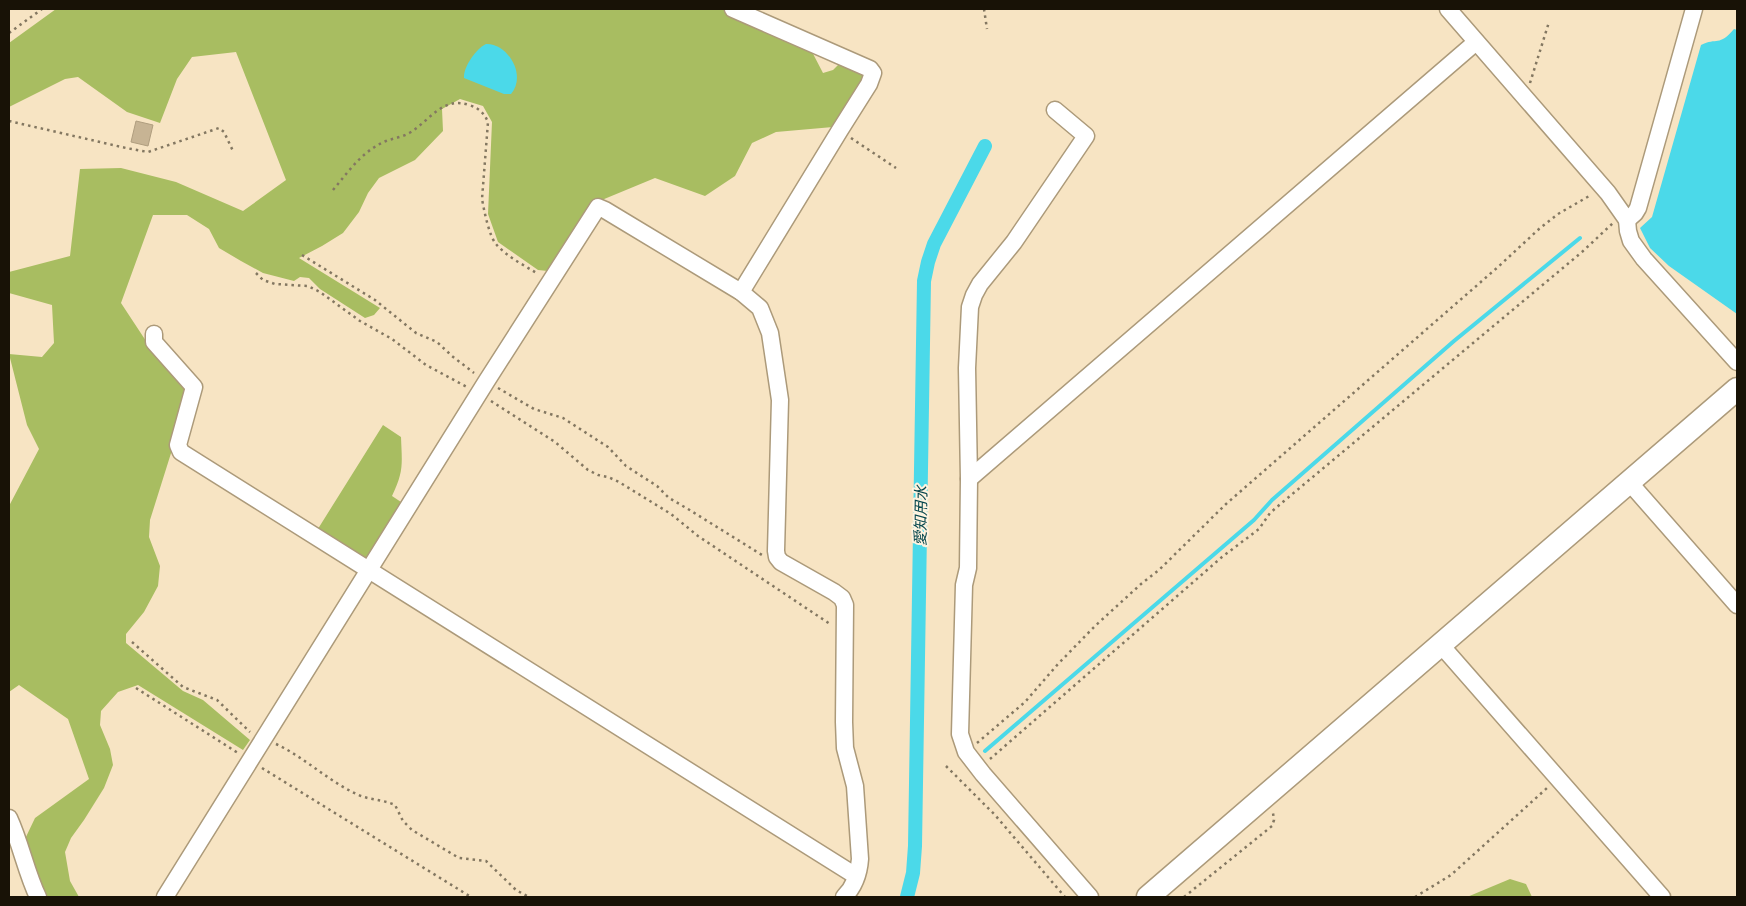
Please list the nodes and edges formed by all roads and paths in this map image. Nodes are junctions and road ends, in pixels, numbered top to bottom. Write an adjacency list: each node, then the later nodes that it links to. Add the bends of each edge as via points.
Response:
1 (42, 9): 8 (path)
2 (732, 9): 13 (street, via 872,70 873,77)
3 (984, 9): 7 (path)
4 (1448, 9): 9 (street)
5 (1694, 9): 18 (street, via 1638,208)
6 (1549, 22): 10 (path, via 1530,82)
7 (987, 29)
8 (9, 33)
9 (1476, 42): 10 (street); 27 (street)
10 (1522, 94): 16 (street)
11 (1055, 110): 27 (street, via 1086,136 1014,242 980,284 970,307 966,368)
12 (9, 121): 14 (path, via 148,152 219,128)
13 (840, 130): 15 (path); 22 (street)
14 (233, 151)
15 (896, 168)
16 (1603, 188): 18 (street); 37 (path, via 1539,229 1226,504 1159,570 1095,626 1025,702)
17 (333, 190): 21 (path, via 365,153 386,141 406,135 450,103 460,102 476,107 485,114 488,122 482,199 494,243)
18 (1625, 217): 24 (street, via 1631,241 1644,259); 40 (path, via 1284,501 1270,513 1262,526)
19 (302, 255): 25 (path, via 375,300 416,333 438,342)
20 (256, 274): 25 (path, via 275,284 308,286 320,292 426,365)
21 (550, 281): 22 (street, via 598,208); 25 (street)
22 (741, 292): 29 (street, via 760,308 770,333 780,400)
23 (154, 334): 30 (street, via 154,342 194,388 178,445 181,452)
24 (1737, 362)
25 (483, 388): 29 (path, via 563,418 613,450 620,461 676,503 762,555); 30 (street); 32 (path, via 588,470 619,482 671,514 698,536)
26 (1737, 389): 28 (street)
27 (969, 479): 37 (street, via 960,734)
28 (1629, 482): 31 (street); 34 (street)
29 (777, 558): 32 (street, via 842,598)
30 (369, 572): 36 (street); 44 (street)
31 (1737, 605)
32 (846, 634): 44 (street, via 845,748 854,786 860,859)
33 (132, 642): 36 (path, via 183,687 217,700 243,726)
34 (1440, 644): 41 (street); 42 (street)
35 (136, 688): 38 (path)
36 (264, 739): 38 (street); 48 (path, via 362,796 395,804 403,821 412,830 459,858 486,861 516,890)
37 (966, 752): 40 (street)
38 (251, 761): 46 (street); 47 (path)
39 (946, 766): 50 (path, via 995,815)
40 (979, 768): 51 (street)
41 (1558, 778): 54 (path, via 1451,875); 55 (street)
42 (1267, 795): 52 (street); 53 (path, via 1274,820 1272,826)
43 (9, 818): 45 (street)
44 (856, 876): 49 (street, via 852,889)
45 (38, 897)
46 (165, 897)
47 (471, 897)
48 (530, 897)
49 (844, 897)
50 (1065, 897)
51 (1090, 897)
52 (1148, 897)
53 (1184, 897)
54 (1416, 897)
55 (1662, 897)

